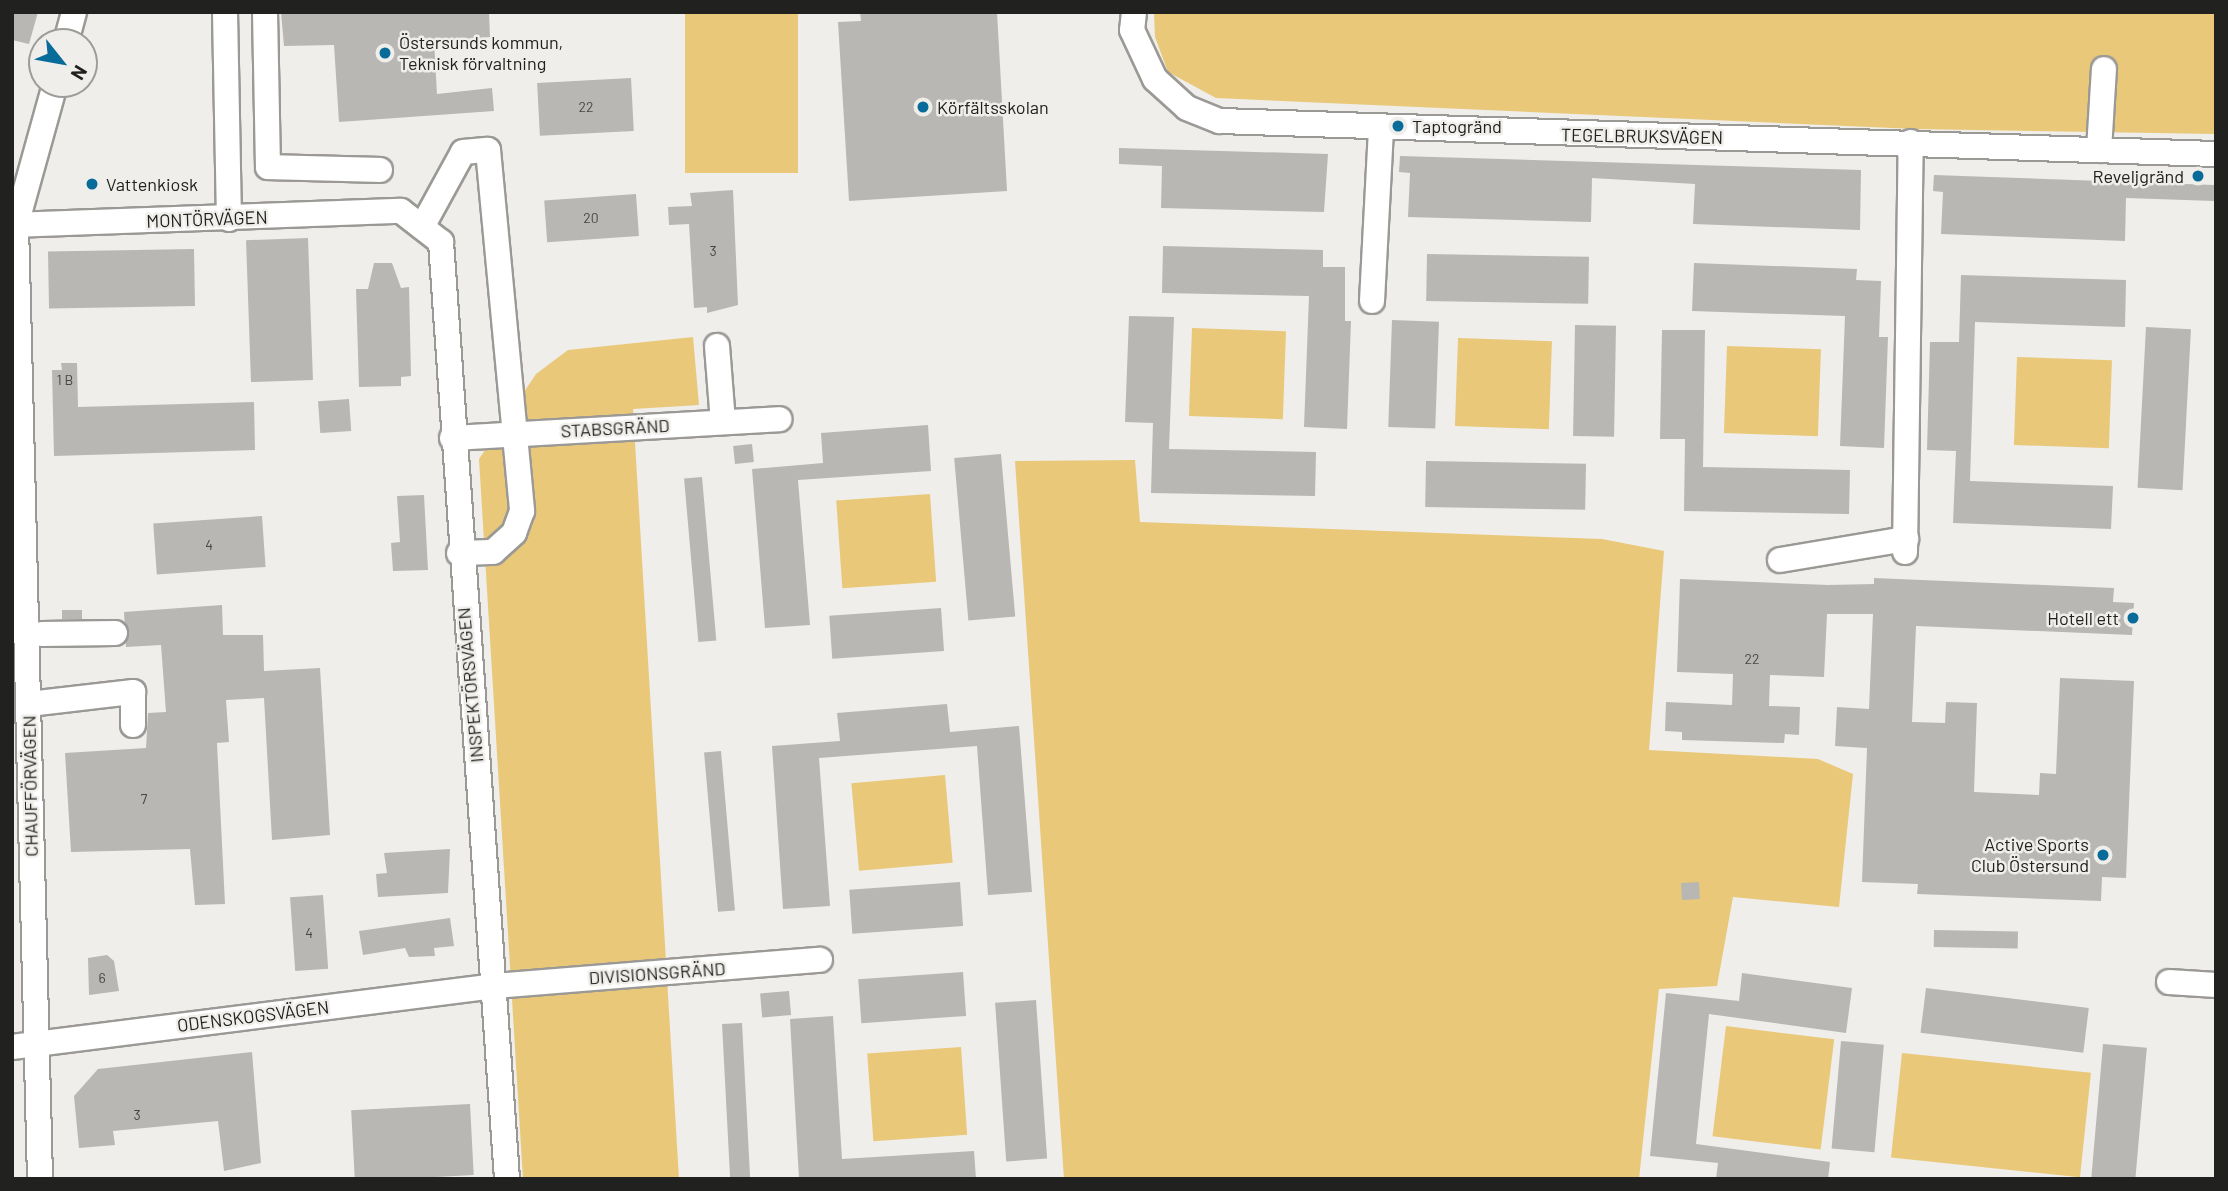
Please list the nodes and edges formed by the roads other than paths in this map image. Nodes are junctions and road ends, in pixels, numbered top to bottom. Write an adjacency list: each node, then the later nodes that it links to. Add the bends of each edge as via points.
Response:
1 (225, 12): 6 (street)
2 (264, 12): 5 (street)
3 (1135, 12): 8 (street, TEGELBRUKSVÄGEN, via 1132,30 1154,79 1187,108 1220,121)
4 (2104, 69): 10 (street)
5 (266, 74): 6 (street); 12 (street, via 268,167)
6 (227, 75): 14 (street)
7 (51, 98): 15 (street, CHAUFFÖRVÄGEN)
8 (1381, 131): 9 (street, TEGELBRUKSVÄGEN); 17 (street)
9 (1911, 142): 10 (street, TEGELBRUKSVÄGEN); 24 (street, via 1905,545)
10 (2099, 150): 11 (street, TEGELBRUKSVÄGEN)
11 (2216, 155)
12 (380, 170)
13 (401, 211): 14 (street, MONTÖRVÄGEN); 16 (street, INSPEKTÖRSVÄGEN)
14 (229, 219): 15 (street, MONTÖRVÄGEN)
15 (14, 225): 27 (street, CHAUFFÖRVÄGEN)
16 (422, 227): 21 (street, via 463,152 488,150); 22 (street, INSPEKTÖRSVÄGEN, via 441,242)
17 (1372, 301)
18 (717, 346): 20 (street)
19 (779, 419): 20 (street, STABSGRÄND)
20 (723, 422): 21 (street, STABSGRÄND)
21 (511, 435): 22 (street, STABSGRÄND); 23 (street, via 523,492 514,533 493,552)
22 (452, 438): 23 (street, INSPEKTÖRSVÄGEN)
23 (459, 553): 33 (street, INSPEKTÖRSVÄGEN)
24 (1780, 560)
25 (115, 633): 26 (street)
26 (42, 634)
27 (29, 704): 28 (street, via 133,692); 29 (street, CHAUFFÖRVÄGEN)
28 (133, 725)
29 (22, 852): 34 (street, CHAUFFÖRVÄGEN)
30 (820, 960): 33 (street, DIVISIONSGRÄND)
31 (2169, 982): 32 (street)
32 (2216, 985)
33 (494, 986): 34 (street, ODENSKOGSVÄGEN); 36 (street, INSPEKTÖRSVÄGEN)
34 (24, 1046): 35 (street, CHAUFFÖRVÄGEN)
35 (40, 1179)
36 (508, 1179)

